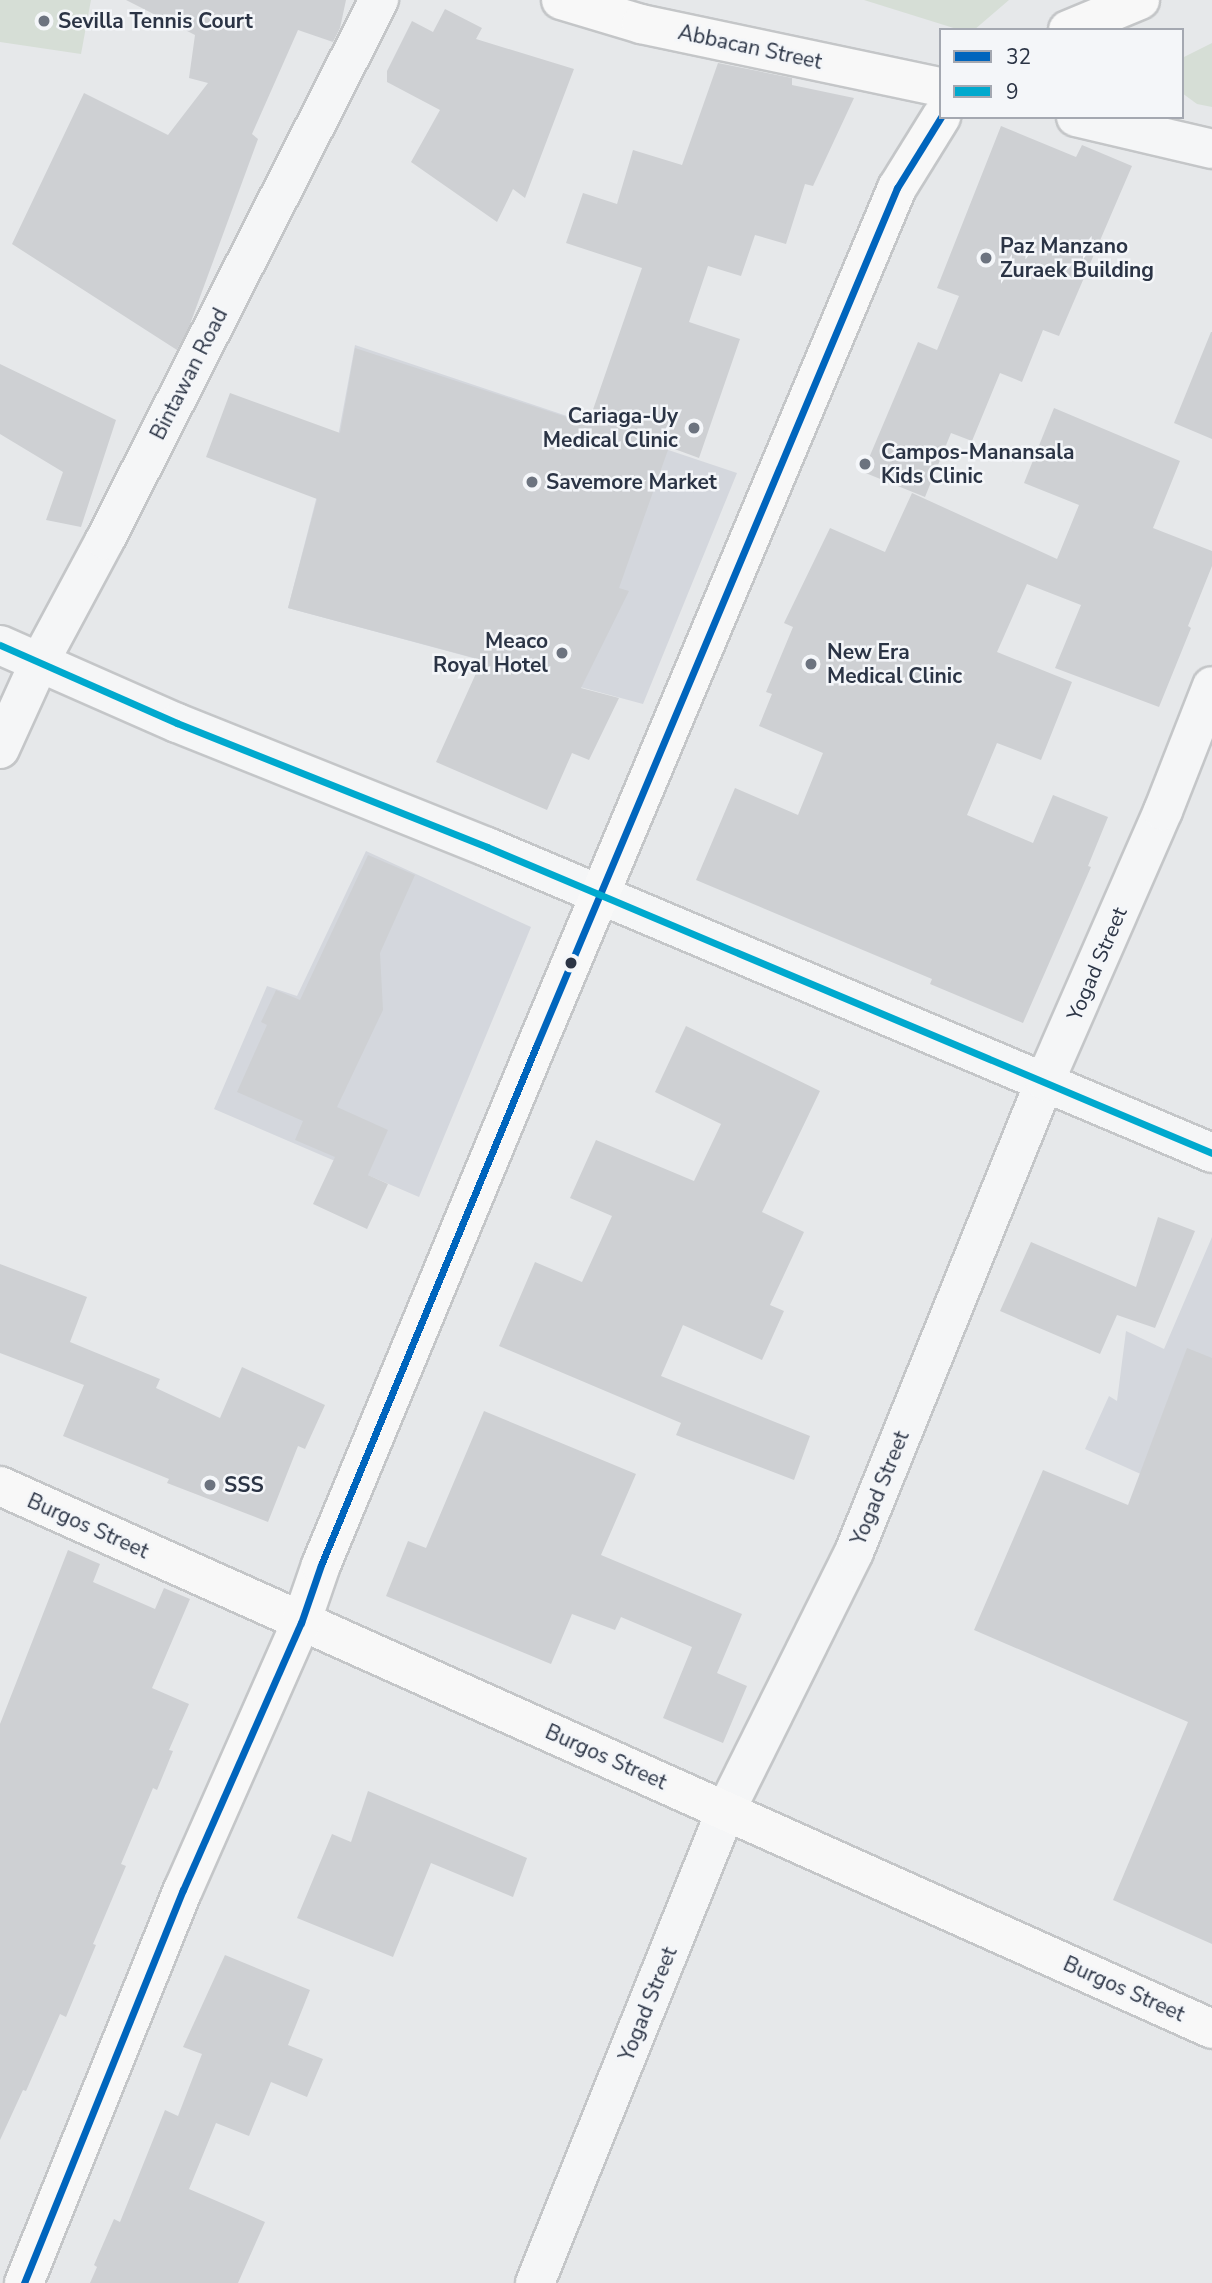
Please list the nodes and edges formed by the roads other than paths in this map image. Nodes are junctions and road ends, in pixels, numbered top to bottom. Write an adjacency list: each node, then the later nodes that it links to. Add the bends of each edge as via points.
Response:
1 (379, 0): 10 (street, Bintawan Road)
2 (561, 0): 5 (main road, Abbacan Street, via 654,26)
3 (1140, 0): 4 (main road)
4 (1073, 28)
5 (939, 87)
6 (940, 119): 13 (main road, via 897,188)
7 (1084, 119): 8 (street)
8 (1212, 149)
9 (0, 645): 10 (street)
10 (39, 663): 12 (street, Bintawan Road); 13 (street)
11 (1212, 687): 14 (street, Yogad Street)
12 (0, 749)
13 (601, 896): 14 (street); 17 (main road, via 321,1565)
14 (1045, 1082): 15 (street); 18 (street, Yogad Street, via 854,1552)
15 (1212, 1153)
16 (0, 1486): 17 (main road, Burgos Street)
17 (301, 1623): 18 (main road, Burgos Street); 20 (main road, via 183,1890)
18 (726, 1810): 19 (main road, Burgos Street); 21 (street, Yogad Street)
19 (1212, 2029)
20 (24, 2283)
21 (535, 2283)

